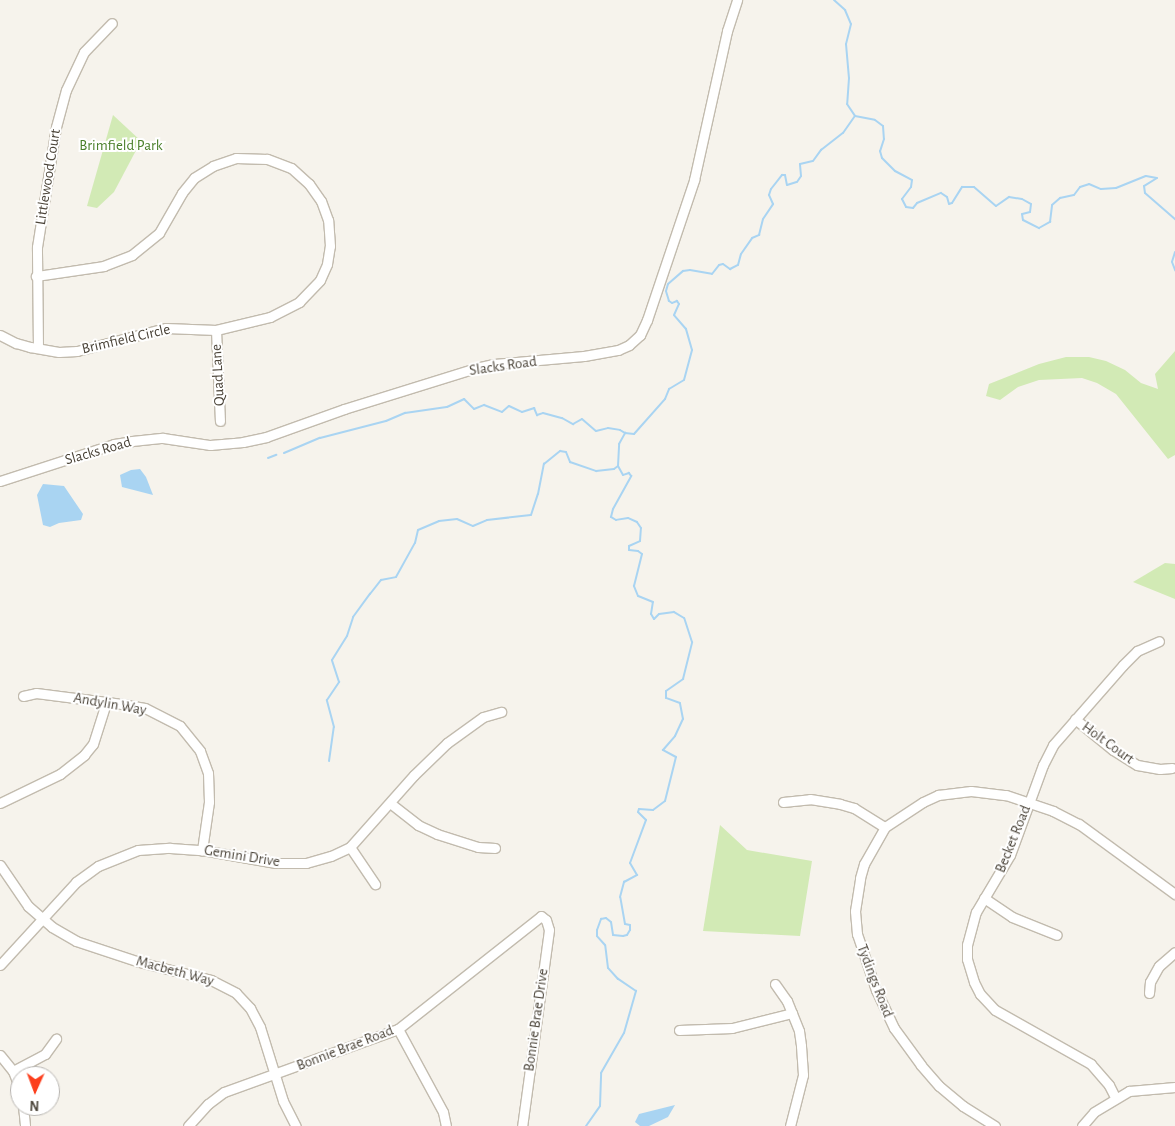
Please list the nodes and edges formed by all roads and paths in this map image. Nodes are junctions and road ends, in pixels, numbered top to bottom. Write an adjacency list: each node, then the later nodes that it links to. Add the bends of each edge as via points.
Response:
1 (737, 0): 8 (street, Slacks Road, via 727,31 694,180 647,320 629,345 584,356 476,368 243,442 210,445 163,438 141,439 114,444)
2 (112, 23): 3 (street, Littlewood Court, via 84,52 60,107 38,239)
3 (36, 276): 4 (street, Brimfield Circle, via 104,266 132,256 159,233 187,186 203,171 236,158 276,161 298,174 321,201 331,236 327,264 316,285 292,307 248,323); 6 (street, Littlewood Court)
4 (216, 330): 6 (street, Brimfield Circle, via 166,328 77,351); 7 (street, Quad Lane)
5 (0, 335): 6 (street, Brimfield Circle)
6 (38, 348)
7 (220, 421)
8 (0, 481)
9 (1159, 641): 13 (street, Becket Road, via 1137,651)
10 (23, 696): 11 (street, Andylin Way, via 36,693)
11 (106, 703): 17 (street, via 93,744 84,755 60,774); 22 (street, Andylin Way, via 145,708 162,715 180,726 200,751 206,764 210,791)
12 (501, 712): 18 (street, Gemini Drive, via 483,717 447,743)
13 (1075, 719): 14 (street, Holt Court, via 1137,765); 16 (street, Becket Road, via 1053,745)
14 (1172, 768)
15 (783, 802): 19 (street, via 810,799 840,804 854,808)
16 (1028, 802): 19 (street, Tydings Road, via 987,791 956,792 923,802); 25 (street, Tydings Road, via 1079,824); 26 (street, Becket Road, via 1010,855)
17 (0, 803)
18 (390, 803): 20 (street, Gemini Drive); 21 (street, via 418,825 437,834 478,847)
19 (885, 827): 49 (street, Tydings Road, via 864,864 855,911 858,934 876,990 894,1028 939,1086)
20 (350, 847): 22 (street, Gemini Drive, via 306,863 276,863); 24 (street)
21 (495, 848)
22 (202, 850): 28 (street, Gemini Drive, via 138,850 116,858 76,882)
23 (0, 865): 28 (street, Macbeth Way, via 18,895)
24 (375, 884)
25 (1175, 894)
26 (984, 898): 29 (street, via 1012,917); 43 (street, Becket Road, via 971,923 967,945 970,970 980,994 1007,1019 1091,1064)
27 (541, 916): 35 (street, Bonnie Brae Road); 47 (street, Bonnie Brae Drive, via 546,920 548,930)
28 (41, 918): 31 (street, Gemini Drive); 41 (street, Macbeth Way, via 76,940 228,987 246,1002 255,1016)
29 (1057, 935)
30 (1175, 952): 33 (street, via 1159,966 1150,982)
31 (0, 966)
32 (775, 984): 34 (street)
33 (1149, 993)
34 (792, 1013): 36 (street, via 740,1027); 48 (street, via 799,1031 803,1075)
35 (398, 1029): 41 (street, Bonnie Brae Road); 46 (street, via 443,1112)
36 (679, 1030)
37 (56, 1039): 39 (street, via 45,1054)
38 (0, 1055): 40 (street)
39 (22, 1066)
40 (10, 1067)
41 (275, 1075): 44 (street, Bonnie Brae Road, via 219,1095); 45 (street, Macbeth Way, via 283,1101)
42 (1175, 1087): 43 (street, via 1130,1091)
43 (1115, 1098): 50 (street, via 1094,1112)
44 (188, 1126)
45 (296, 1126)
46 (446, 1126)
47 (522, 1126)
48 (790, 1126)
49 (995, 1126)
50 (1082, 1126)

